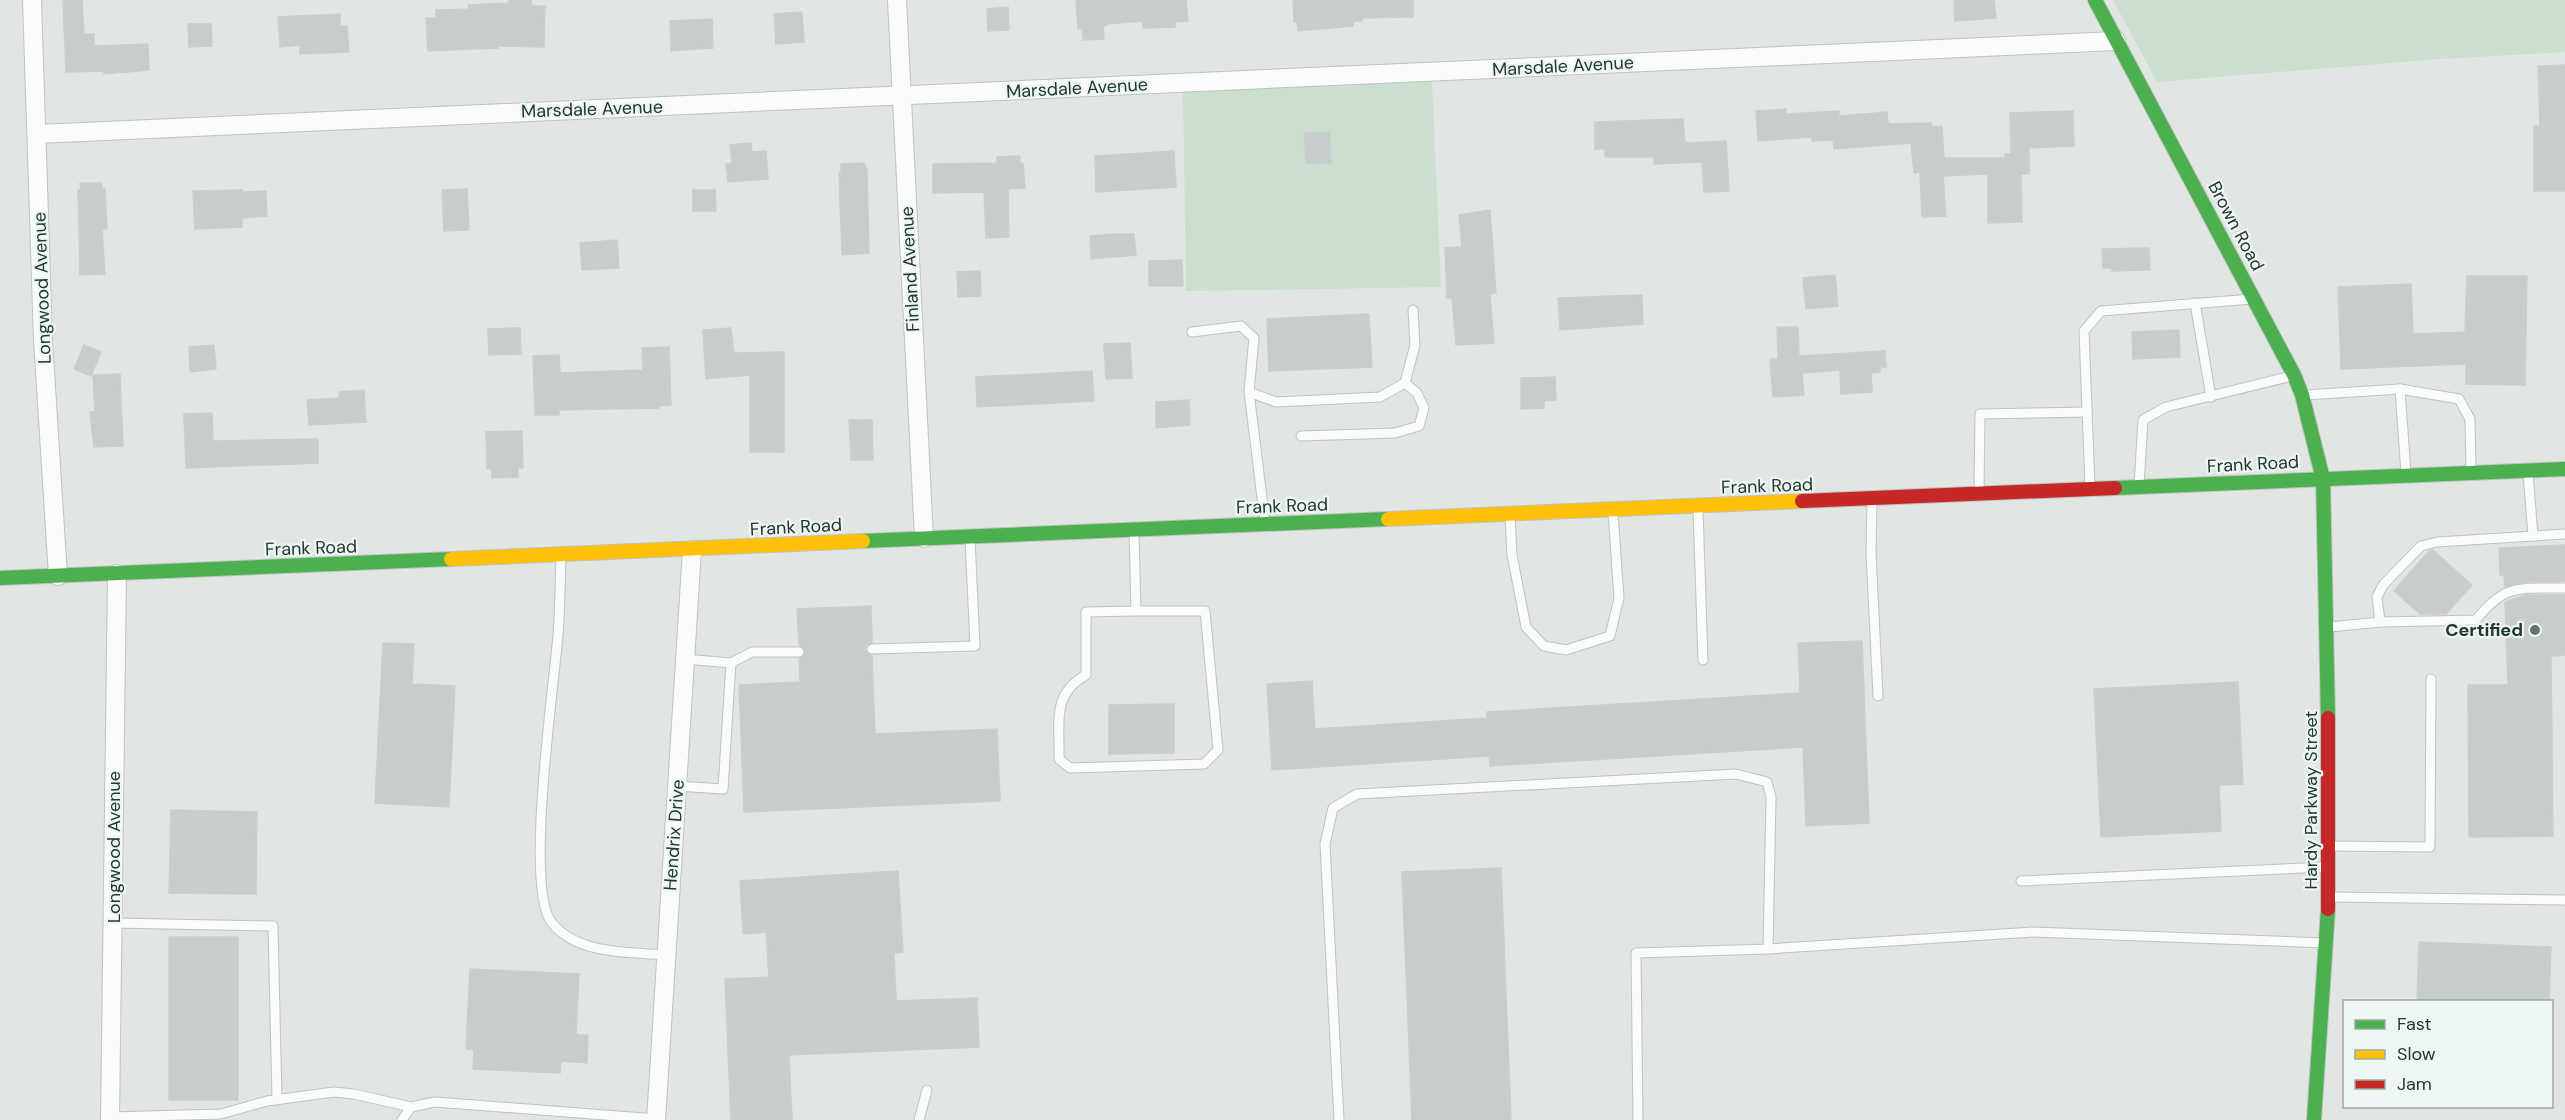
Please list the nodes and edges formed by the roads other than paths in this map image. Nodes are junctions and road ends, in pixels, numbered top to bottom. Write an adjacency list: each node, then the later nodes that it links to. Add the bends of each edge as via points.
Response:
1 (32, 0): 6 (street, Longwood Avenue)
2 (897, 0): 5 (street, Finland Avenue)
3 (2095, 0): 4 (main road, Brown Road)
4 (2116, 41): 5 (street, Marsdale Avenue); 7 (main road, Brown Road)
5 (901, 96): 6 (street, Marsdale Avenue); 36 (street, Finland Avenue)
6 (38, 134): 40 (street, Longwood Avenue, via 43,340)
7 (2254, 298): 8 (lane); 11 (main road, Brown Road)
8 (2195, 303): 16 (lane); 17 (lane, via 2101,310 2084,331)
9 (1413, 310): 12 (lane, via 1415,345)
10 (1192, 332): 14 (lane, via 1241,326 1254,338)
11 (2294, 375): 15 (main road, Brown Road); 16 (lane)
12 (1405, 383): 14 (lane, via 1380,397 1276,402); 18 (lane, via 1417,393 1424,408 1419,426 1395,433)
13 (2400, 389): 15 (lane); 21 (lane, via 2459,399 2470,419); 22 (lane)
14 (1249, 392): 31 (lane)
15 (2302, 395): 23 (main road, Brown Road)
16 (2211, 397): 24 (lane, via 2166,407 2143,420)
17 (2087, 412): 25 (lane); 26 (lane, via 1980,414)
18 (1301, 436)
19 (2565, 469): 20 (main road, Frank Road)
20 (2528, 470): 21 (main road, Frank Road); 34 (lane)
21 (2471, 473): 22 (main road, Frank Road)
22 (2406, 475): 23 (main road, Frank Road)
23 (2323, 479): 24 (main road, Frank Road); 45 (main road, Hardy Parkway Street)
24 (2139, 487): 25 (main road, Frank Road)
25 (2090, 489): 26 (main road, Frank Road)
26 (1979, 494): 27 (main road, Frank Road)
27 (1872, 500): 28 (main road, Frank Road); 52 (lane)
28 (1698, 507): 29 (main road, Frank Road); 49 (lane)
29 (1613, 511): 30 (main road, Frank Road); 30 (lane, via 1619,598 1610,636 1566,650 1544,646 1526,627 1512,555)
30 (1510, 515): 31 (main road, Frank Road)
31 (1266, 525): 32 (main road, Frank Road)
32 (1134, 530): 35 (main road, Frank Road); 43 (lane)
33 (2565, 534): 34 (lane)
34 (2533, 536): 44 (lane, via 2421,546 2383,585 2377,597)
35 (970, 537): 36 (main road, Frank Road); 46 (lane, via 975,646)
36 (924, 538): 37 (main road, Frank Road)
37 (692, 550): 38 (main road, Frank Road); 48 (street, Hendrix Drive)
38 (561, 555): 39 (main road, Frank Road); 62 (lane, via 538,856 541,896 550,922 571,941 602,949)
39 (117, 574): 40 (main road, Frank Road); 59 (street, Longwood Avenue)
40 (58, 576): 41 (main road, Frank Road)
41 (0, 578)
42 (2565, 588): 44 (lane, via 2504,592 2476,620)
43 (1137, 612): 43 (lane, via 1086,612 1086,675 1070,683 1060,699 1059,759 1070,768 1204,764 1218,750 1205,611)
44 (2380, 622): 45 (lane)
45 (2328, 627): 54 (main road, Hardy Parkway Street)
46 (872, 649)
47 (799, 652): 50 (lane, via 752,652)
48 (686, 659): 50 (lane); 53 (street, Hendrix Drive)
49 (1703, 660)
50 (731, 663): 53 (lane, via 723,789)
51 (2431, 679): 54 (lane, via 2430,847)
52 (1878, 696)
53 (678, 786): 62 (street, Hendrix Drive)
54 (2329, 846): 55 (main road, Hardy Parkway Street)
55 (2329, 867): 56 (lane); 57 (main road, Hardy Parkway Street)
56 (2021, 881)
57 (2329, 897): 58 (lane); 60 (main road, Hardy Parkway Street)
58 (2565, 900)
59 (113, 922): 64 (lane, via 273,926); 66 (street, Longwood Avenue)
60 (2328, 944): 61 (lane, via 2033,932); 72 (main road, Hardy Parkway Street)
61 (1768, 950): 70 (lane, via 1771,797 1767,782 1736,774 1357,794 1333,808 1325,844); 71 (lane, via 1636,953)
62 (667, 955): 67 (street, Hendrix Drive)
63 (927, 1090): 69 (lane)
64 (277, 1100): 65 (lane, via 334,1092); 66 (lane, via 221,1114)
65 (411, 1107): 67 (lane, via 435,1102); 68 (lane)
66 (110, 1119)
67 (657, 1119)
68 (402, 1120)
69 (920, 1120)
70 (1339, 1120)
71 (1638, 1120)
72 (2314, 1120)

